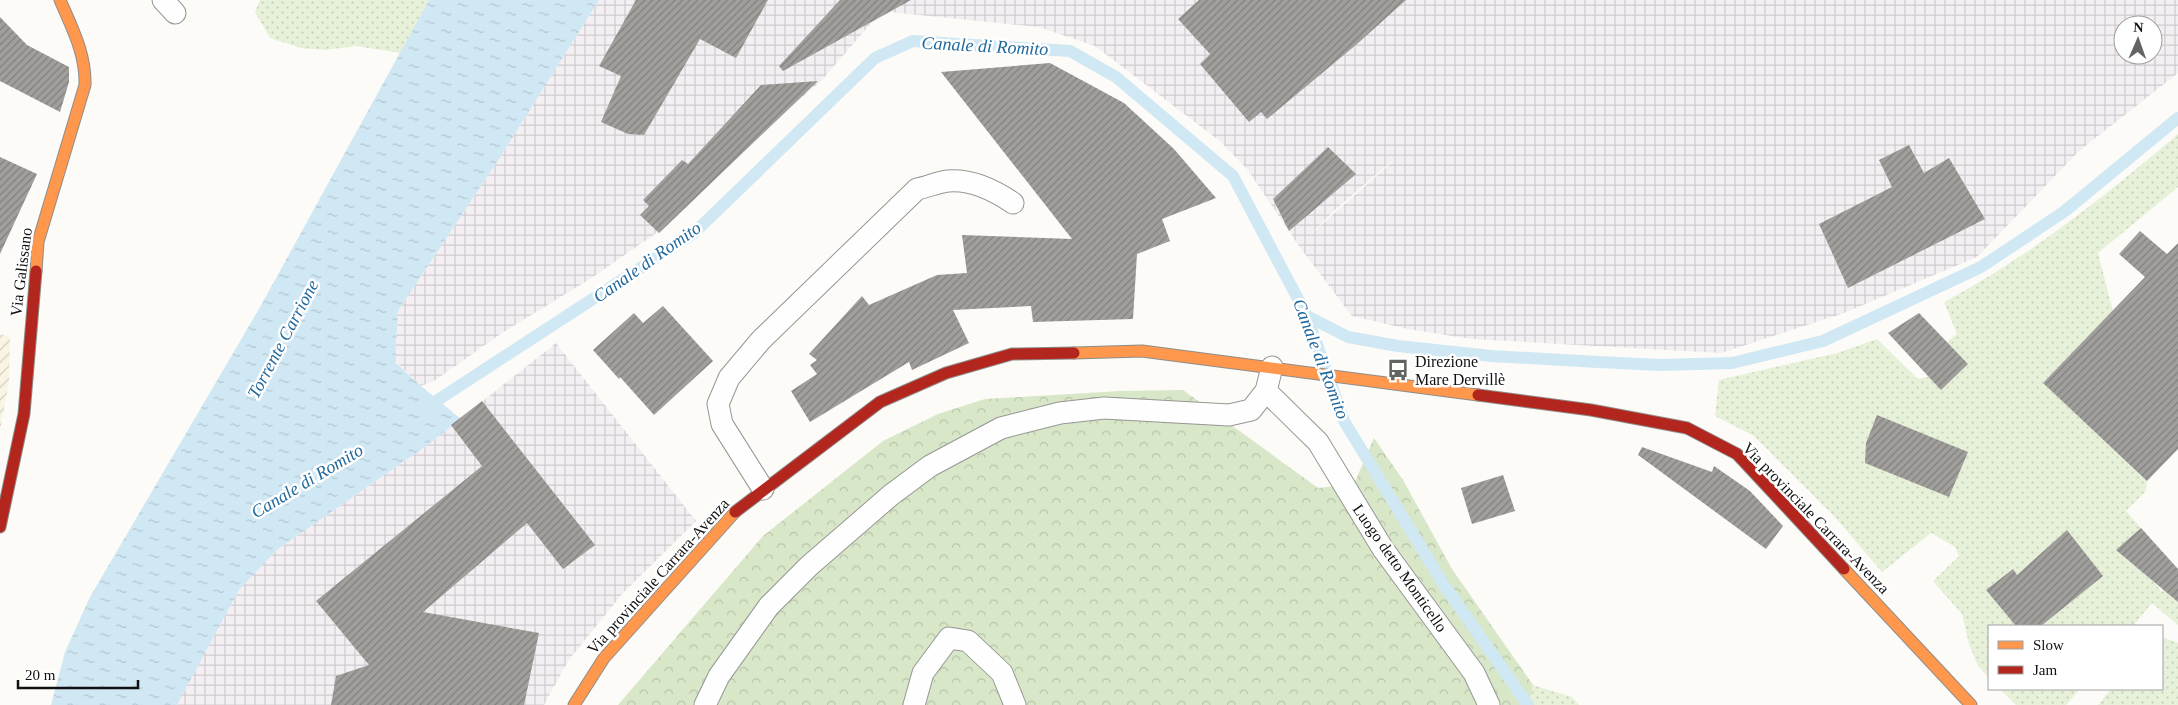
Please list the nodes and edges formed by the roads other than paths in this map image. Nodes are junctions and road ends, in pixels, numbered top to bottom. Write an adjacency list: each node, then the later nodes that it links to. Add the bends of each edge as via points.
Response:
1 (60, 0): 6 (main road, Via Galissano, via 87,71 38,242 24,414)
2 (1013, 203): 5 (lane, via 998,192 965,183 948,181 917,189 761,340 729,378 718,404 722,424)
3 (1283, 368): 4 (lane); 5 (main road, Via provinciale Carrara-Avenza, via 1142,351 1012,354 946,373 880,402); 12 (main road, Via provinciale Carrara-Avenza, via 1591,410 1687,428 1737,454)
4 (1266, 390): 8 (lane, via 1251,410 1229,415 1104,408 1060,413 1001,428 930,466 809,566 770,606 719,676); 11 (lane, Luogo detto Monticello, via 1318,442 1383,549 1474,673)
5 (764, 489): 7 (main road, Via provinciale Carrara-Avenza, via 734,513 604,658)
6 (0, 527)
7 (574, 705)
8 (705, 705)
9 (914, 705): 10 (lane, via 924,673 949,638 968,641 1002,673)
10 (1015, 705)
11 (1489, 705)
12 (1971, 705)

